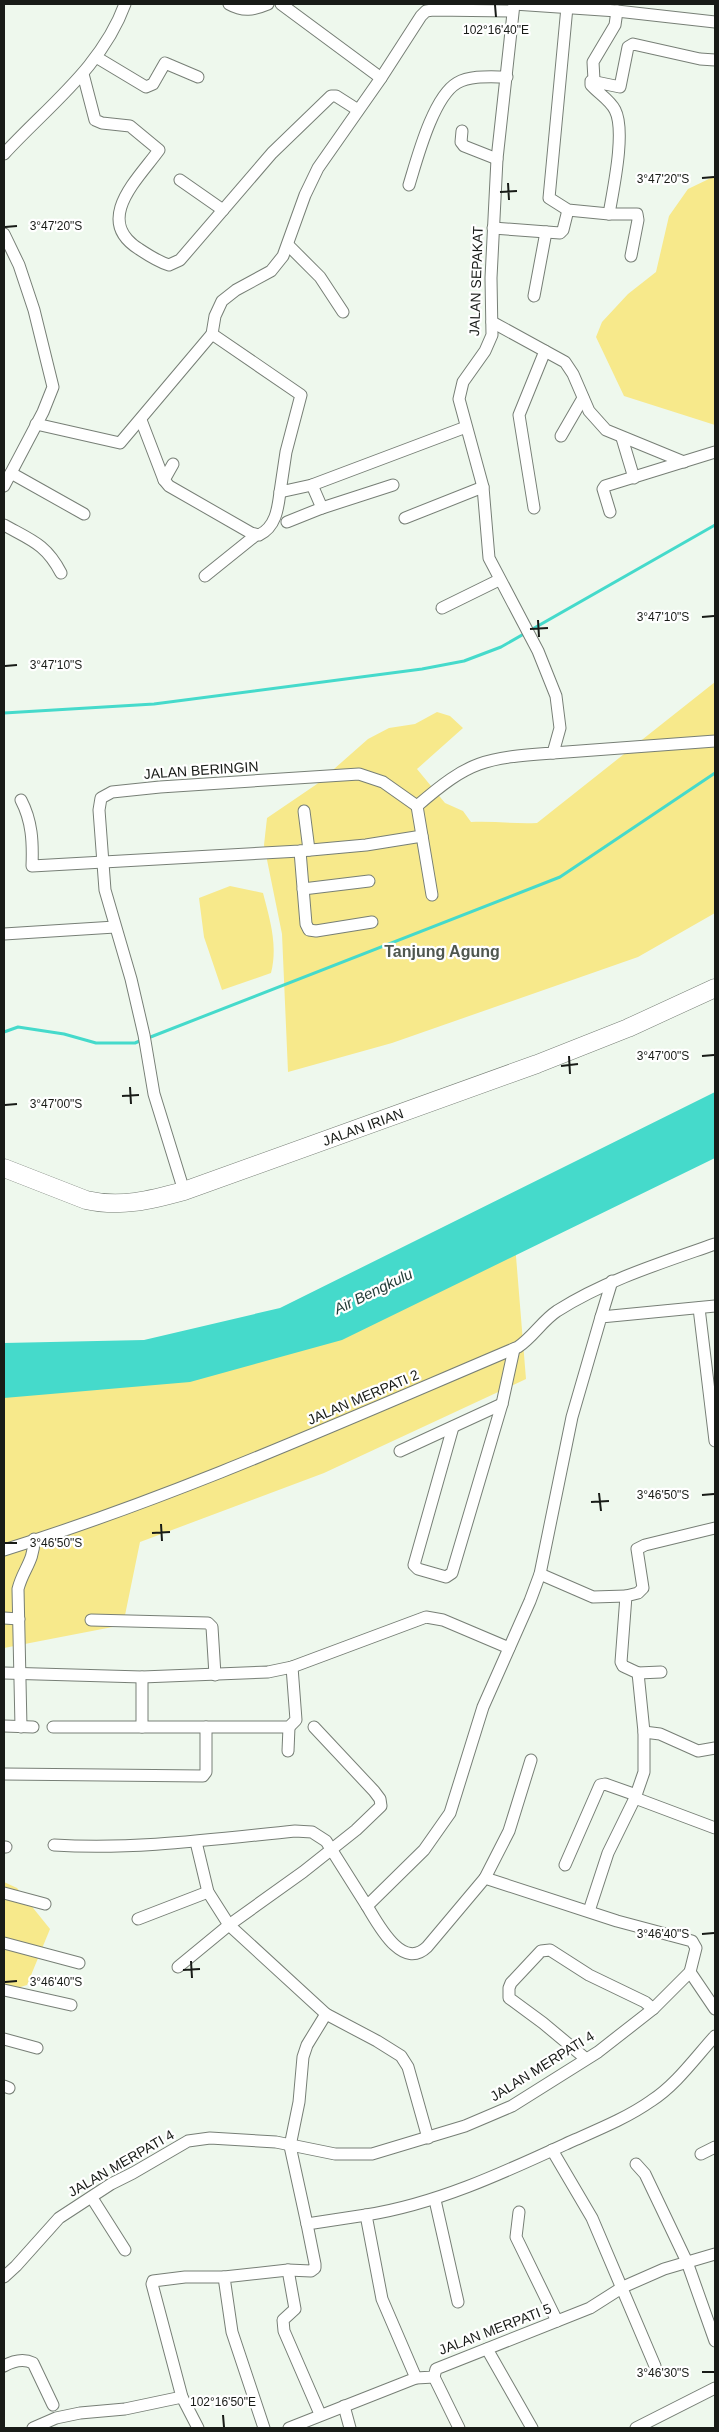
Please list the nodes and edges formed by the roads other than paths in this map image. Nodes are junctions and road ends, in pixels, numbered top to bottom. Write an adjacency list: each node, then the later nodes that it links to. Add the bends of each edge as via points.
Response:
1 (125, 4): 10 (street, via 109,39)
2 (229, 4): 3 (street, via 248,10)
3 (268, 4)
4 (281, 4): 15 (street)
5 (513, 6): 6 (street); 7 (street); 14 (street, JALAN SEPAKAT)
6 (433, 7): 15 (street, via 421,16)
7 (567, 7): 8 (street); 24 (street, via 549,198)
8 (617, 10): 9 (street); 16 (street, via 616,25 593,62)
9 (715, 22)
10 (96, 57): 12 (street); 13 (street, via 146,87 153,84 165,62)
11 (715, 60): 16 (street, via 632,44 628,47 620,87)
12 (83, 74): 19 (street); 23 (street, via 95,120 130,126 159,150 121,204 119,223 128,241 147,254 173,264 184,256)
13 (198, 77)
14 (507, 77): 20 (street, JALAN SEPAKAT); 22 (street, via 466,80 450,89 439,105)
15 (381, 78): 17 (street)
16 (594, 80): 25 (street, via 591,85 613,106 617,116 618,157)
17 (358, 110): 23 (street, via 331,96 272,154); 29 (street, via 312,179)
18 (462, 131): 20 (street, via 464,146)
19 (4, 154)
20 (497, 159): 26 (street, JALAN SEPAKAT)
21 (180, 180): 23 (street)
22 (409, 185)
23 (223, 210)
24 (568, 210): 25 (street); 27 (street, via 561,233)
25 (609, 214): 30 (street, via 638,215)
26 (493, 228): 27 (street); 33 (street, JALAN SEPAKAT)
27 (546, 232): 31 (street)
28 (4, 234): 38 (street, via 34,310 52,379 50,396)
29 (288, 246): 32 (street, via 320,277); 34 (street, via 276,267 222,301)
30 (632, 256)
31 (534, 296)
32 (343, 312)
33 (492, 322): 35 (street); 39 (street, JALAN SEPAKAT, via 488,346 459,390)
34 (212, 334): 37 (street); 52 (street, via 301,395 286,452)
35 (545, 350): 36 (street, via 567,364); 54 (street, via 519,415)
36 (583, 398): 40 (street); 41 (street, via 599,425)
37 (141, 420): 38 (street, via 118,444); 47 (street)
38 (36, 424): 45 (street)
39 (466, 427): 48 (street); 51 (street, JALAN SEPAKAT)
40 (561, 436)
41 (622, 438): 43 (street); 46 (street)
42 (715, 452): 43 (street)
43 (684, 462): 46 (street)
44 (173, 464): 47 (street)
45 (11, 473): 50 (street); 56 (street)
46 (634, 478): 55 (street, via 604,486)
47 (164, 480): 60 (street, via 171,488)
48 (312, 485): 52 (street); 53 (street)
49 (393, 485): 53 (street)
50 (4, 486)
51 (483, 487): 57 (street); 63 (street, JALAN SEPAKAT, via 487,549)
52 (280, 492): 60 (street, via 273,521 266,531)
53 (322, 508): 58 (street)
54 (534, 508)
55 (610, 512)
56 (84, 514)
57 (405, 518)
58 (287, 522)
59 (4, 525): 61 (street, via 45,548)
60 (256, 535): 62 (street)
61 (61, 573)
62 (205, 576)
63 (499, 580): 64 (street); 66 (street, JALAN SEPAKAT, via 538,651 556,696 559,735)
64 (442, 608)
65 (715, 741): 66 (street)
66 (553, 753): 68 (street, via 502,757 470,765 446,780)
67 (21, 800): 72 (street, via 29,815 32,866)
68 (417, 806): 70 (street); 72 (street, JALAN BERINGIN, via 383,782 359,774 112,792 100,800)
69 (304, 810): 71 (street)
70 (422, 836): 71 (street); 75 (street)
71 (304, 851): 72 (street); 74 (street)
72 (101, 862): 77 (street, JALAN BERINGIN)
73 (369, 881): 74 (street)
74 (303, 889): 76 (street, via 306,924 312,931)
75 (432, 894)
76 (372, 922)
77 (115, 927): 78 (street); 81 (street, JALAN BERINGIN, via 131,979 154,1094)
78 (4, 934)
79 (715, 988): 81 (main road, JALAN IRIAN, via 628,1028 537,1064)
80 (4, 1168): 81 (main road, JALAN IRIAN, via 101,1203 130,1203)
81 (184, 1192)
82 (715, 1244): 83 (street, JALAN MERPATI 2)
83 (612, 1281): 86 (street); 87 (street, JALAN MERPATI 2, via 550,1317 531,1338)
84 (715, 1306): 85 (street)
85 (699, 1308): 86 (street); 88 (street)
86 (601, 1318): 96 (street, via 572,1417)
87 (514, 1349): 89 (street); 94 (street, JALAN MERPATI 2, via 209,1476)
88 (712, 1392): 91 (street)
89 (502, 1404): 90 (street); 90 (street, via 452,1573 446,1577 418,1570 414,1565)
90 (453, 1427): 92 (street)
91 (715, 1441)
92 (400, 1451)
93 (715, 1528): 97 (street, via 638,1547 643,1588)
94 (34, 1539): 95 (street, JALAN MERPATI 2); 99 (street, via 32,1561 21,1577 18,1589)
95 (5, 1549)
96 (540, 1574): 97 (street, via 593,1597); 101 (street)
97 (626, 1596): 104 (street, via 621,1662)
98 (4, 1618): 99 (street)
99 (19, 1618): 106 (street)
100 (91, 1620): 107 (street, via 208,1623 212,1627)
101 (509, 1648): 102 (street, via 443,1620 426,1617); 130 (street, via 483,1707 454,1802 443,1825 424,1850)
102 (292, 1667): 107 (street, via 255,1674); 114 (street, via 296,1720)
103 (661, 1672): 104 (street)
104 (638, 1673): 115 (street)
105 (4, 1674): 106 (street)
106 (21, 1674): 108 (street); 109 (street, via 27,1727)
107 (215, 1675): 108 (street)
108 (142, 1677): 111 (street)
109 (4, 1726)
110 (53, 1727): 111 (street)
111 (142, 1727): 112 (street)
112 (206, 1727): 114 (street); 119 (street, via 206,1772 203,1776)
113 (314, 1727): 124 (street, via 381,1801 379,1809)
114 (289, 1728): 117 (street)
115 (644, 1732): 116 (street, via 660,1734 698,1751); 120 (street, via 644,1772)
116 (715, 1748)
117 (288, 1751)
118 (531, 1760): 126 (street, via 509,1831)
119 (4, 1774)
120 (636, 1796): 121 (street); 125 (street, via 600,1785); 131 (street, via 608,1853)
121 (715, 1828)
122 (196, 1842): 123 (street, via 118,1847); 124 (street, via 305,1831 319,1835); 127 (street)
123 (54, 1845)
124 (331, 1850): 130 (street); 133 (street)
125 (565, 1865)
126 (485, 1878): 130 (street, via 427,1947 415,1954 407,1954 389,1939); 131 (street)
127 (208, 1892): 132 (street); 133 (street)
128 (4, 1893): 129 (street)
129 (45, 1904)
130 (367, 1906)
131 (589, 1911): 137 (street, via 692,1941 696,1948)
132 (138, 1919)
133 (229, 1925): 136 (street); 142 (street)
134 (4, 1942): 135 (street)
135 (79, 1963)
136 (178, 1967)
137 (690, 1972): 140 (street, JALAN MERPATI 4); 141 (street)
138 (4, 1990): 139 (street)
139 (71, 2005)
140 (653, 2009): 146 (street, JALAN MERPATI 4, via 598,2052); 146 (street, via 550,1950 542,1951 511,1983 509,1998)
141 (715, 2009)
142 (326, 2014): 147 (street, via 401,2056 408,2067); 148 (street, via 303,2057 299,2102)
143 (715, 2036): 150 (street, via 652,2101)
144 (4, 2039): 145 (street)
145 (37, 2048)
146 (585, 2058): 147 (street, JALAN MERPATI 4, via 512,2106)
147 (428, 2138): 148 (street, JALAN MERPATI 4, via 363,2154 335,2154)
148 (290, 2146): 153 (street, JALAN MERPATI 4, via 276,2142 210,2138 188,2141 110,2184); 157 (street)
149 (715, 2147): 151 (street)
150 (552, 2150): 154 (street); 164 (street, via 592,2218)
151 (701, 2154)
152 (636, 2164): 160 (street, via 645,2174)
153 (92, 2198): 158 (street); 162 (street, JALAN MERPATI 4, via 59,2218)
154 (435, 2200): 156 (street); 165 (street)
155 (519, 2212): 166 (street, via 516,2237)
156 (366, 2215): 157 (street); 172 (street, via 378,2282)
157 (307, 2224): 161 (street, via 315,2268 312,2271)
158 (125, 2250)
159 (715, 2254): 160 (street, JALAN MERPATI 5)
160 (687, 2262): 164 (street, JALAN MERPATI 5); 167 (street)
161 (288, 2270): 163 (street); 177 (street, via 295,2309 283,2320 284,2331)
162 (4, 2277)
163 (224, 2277): 174 (street, via 185,2277 152,2282); 180 (street, via 232,2332)
164 (623, 2287): 166 (street, JALAN MERPATI 5, via 590,2308); 170 (street)
165 (458, 2302)
166 (557, 2321): 168 (street, JALAN MERPATI 5)
167 (715, 2341)
168 (487, 2349): 171 (street, JALAN MERPATI 5, via 436,2369); 184 (street)
169 (4, 2366): 175 (street, via 23,2360 33,2363)
170 (655, 2366)
171 (434, 2377): 172 (street); 183 (street)
172 (416, 2378): 176 (street)
173 (715, 2388): 185 (street)
174 (182, 2397): 178 (street, via 125,2409 80,2413 56,2418); 179 (street)
175 (53, 2405)
176 (344, 2406): 177 (street); 182 (street)
177 (320, 2414): 181 (street)
178 (33, 2428)
179 (198, 2428)
180 (264, 2428)
181 (289, 2428)
182 (350, 2428)
183 (459, 2428)
184 (532, 2428)
185 (636, 2428)

